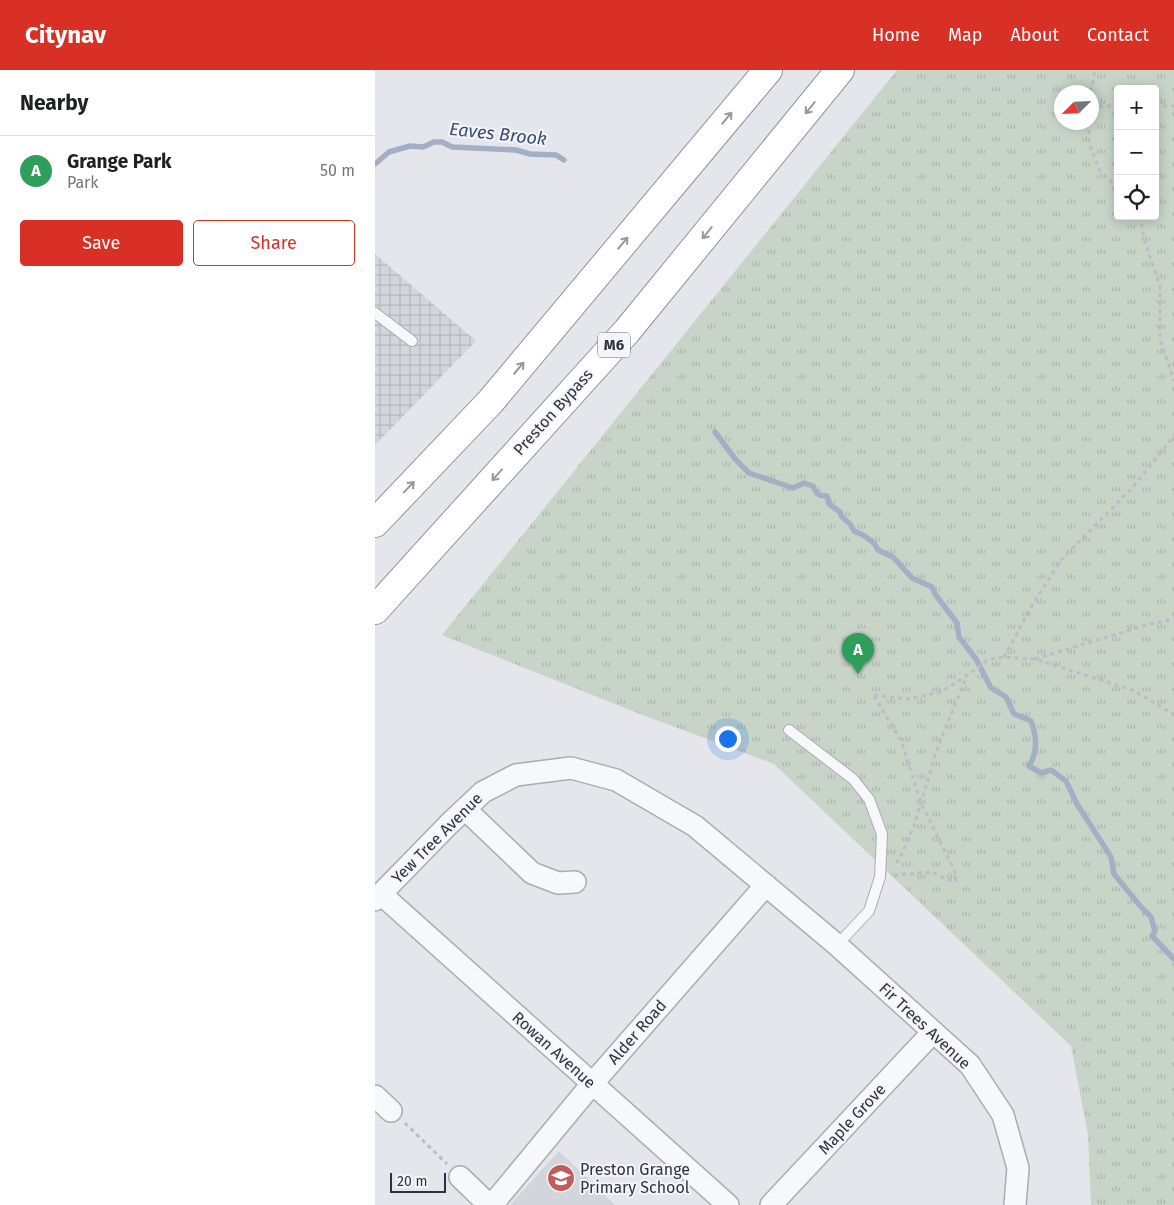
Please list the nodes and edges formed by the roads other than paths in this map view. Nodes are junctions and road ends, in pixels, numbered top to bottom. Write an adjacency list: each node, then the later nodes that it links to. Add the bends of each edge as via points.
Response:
1 (767, 70): 5 (highway, one-way to 1, via 491,402)
2 (840, 70): 6 (highway, Preston Bypass / M6, one-way to 6, via 627,331)
3 (375, 313): 4 (lane)
4 (412, 341)
5 (375, 522)
6 (375, 610)
7 (789, 730): 12 (lane, via 853,779 869,799 882,834 880,877 869,911)
8 (465, 809): 9 (street, via 532,873 558,883); 10 (street, Yew Tree Avenue, via 483,792 516,775 571,768 615,780 695,826); 11 (street, Yew Tree Avenue)
9 (575, 882)
10 (766, 885): 12 (street, Fir Trees Avenue); 14 (street, Alder Road)
11 (378, 897): 14 (street, Rowan Avenue)
12 (837, 945): 13 (street, Fir Trees Avenue)
13 (933, 1032): 20 (street, Maple Grove); 21 (street, Fir Trees Avenue, via 970,1066 1003,1115 1017,1168)
14 (592, 1084): 18 (street, Alder Road); 19 (street, Rowan Avenue)
15 (375, 1096): 16 (street)
16 (391, 1111)
17 (460, 1177): 18 (street)
18 (490, 1205)
19 (728, 1205)
20 (771, 1205)
21 (1015, 1205)

